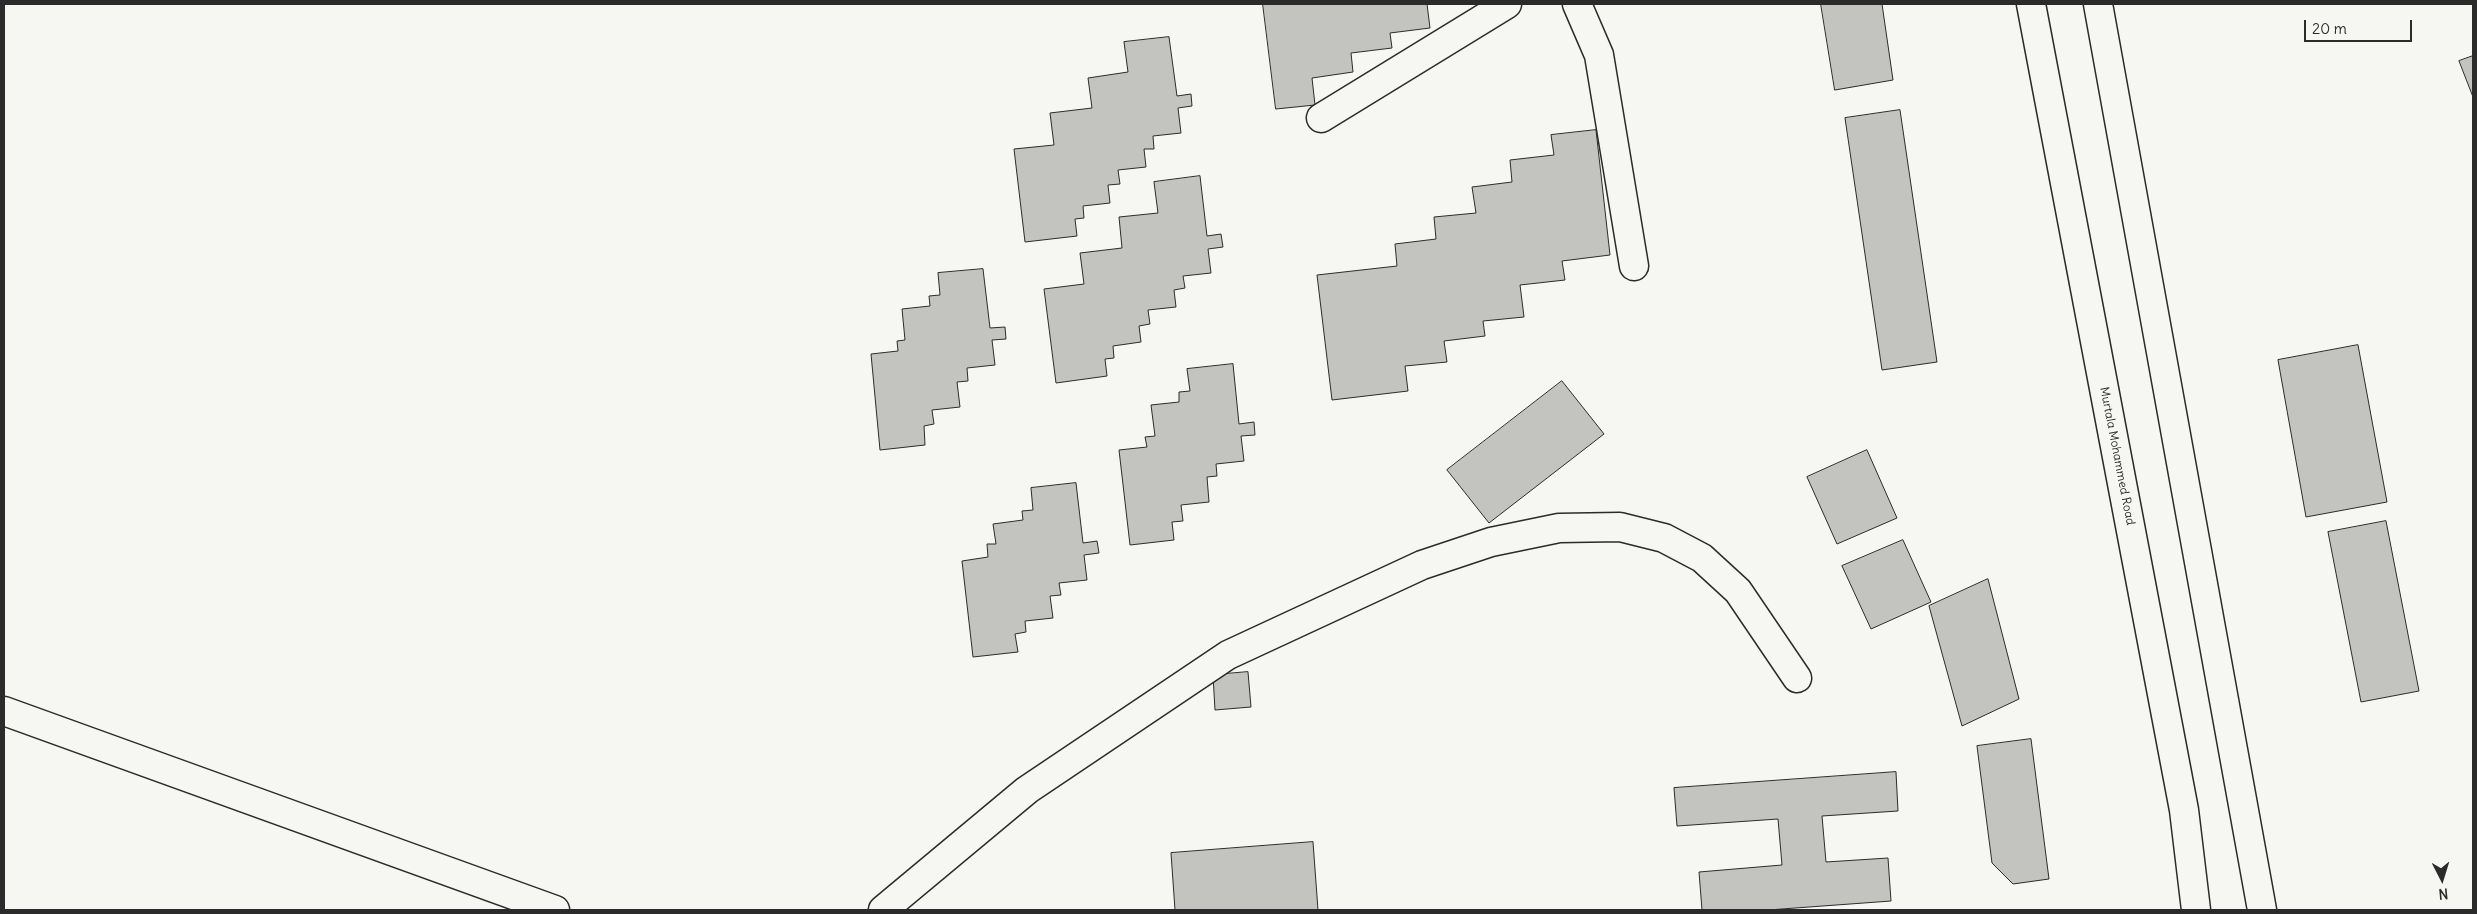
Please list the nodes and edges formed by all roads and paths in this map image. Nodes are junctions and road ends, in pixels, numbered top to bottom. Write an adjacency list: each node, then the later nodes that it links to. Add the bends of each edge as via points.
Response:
1 (1507, 4): 5 (main road)
2 (1577, 4): 6 (main road, via 1599,55)
3 (2031, 4): 11 (main road, Murtala Mohammed Road, via 2184,810)
4 (2098, 4): 12 (main road)
5 (1321, 118)
6 (1634, 266)
7 (1797, 678): 10 (main road, via 1738,591 1702,558 1664,538 1620,527 1559,528 1492,542 1422,565 1228,655 1027,790)
8 (4, 711): 9 (main road)
9 (554, 910)
10 (883, 910)
11 (2196, 910)
12 (2262, 910)

